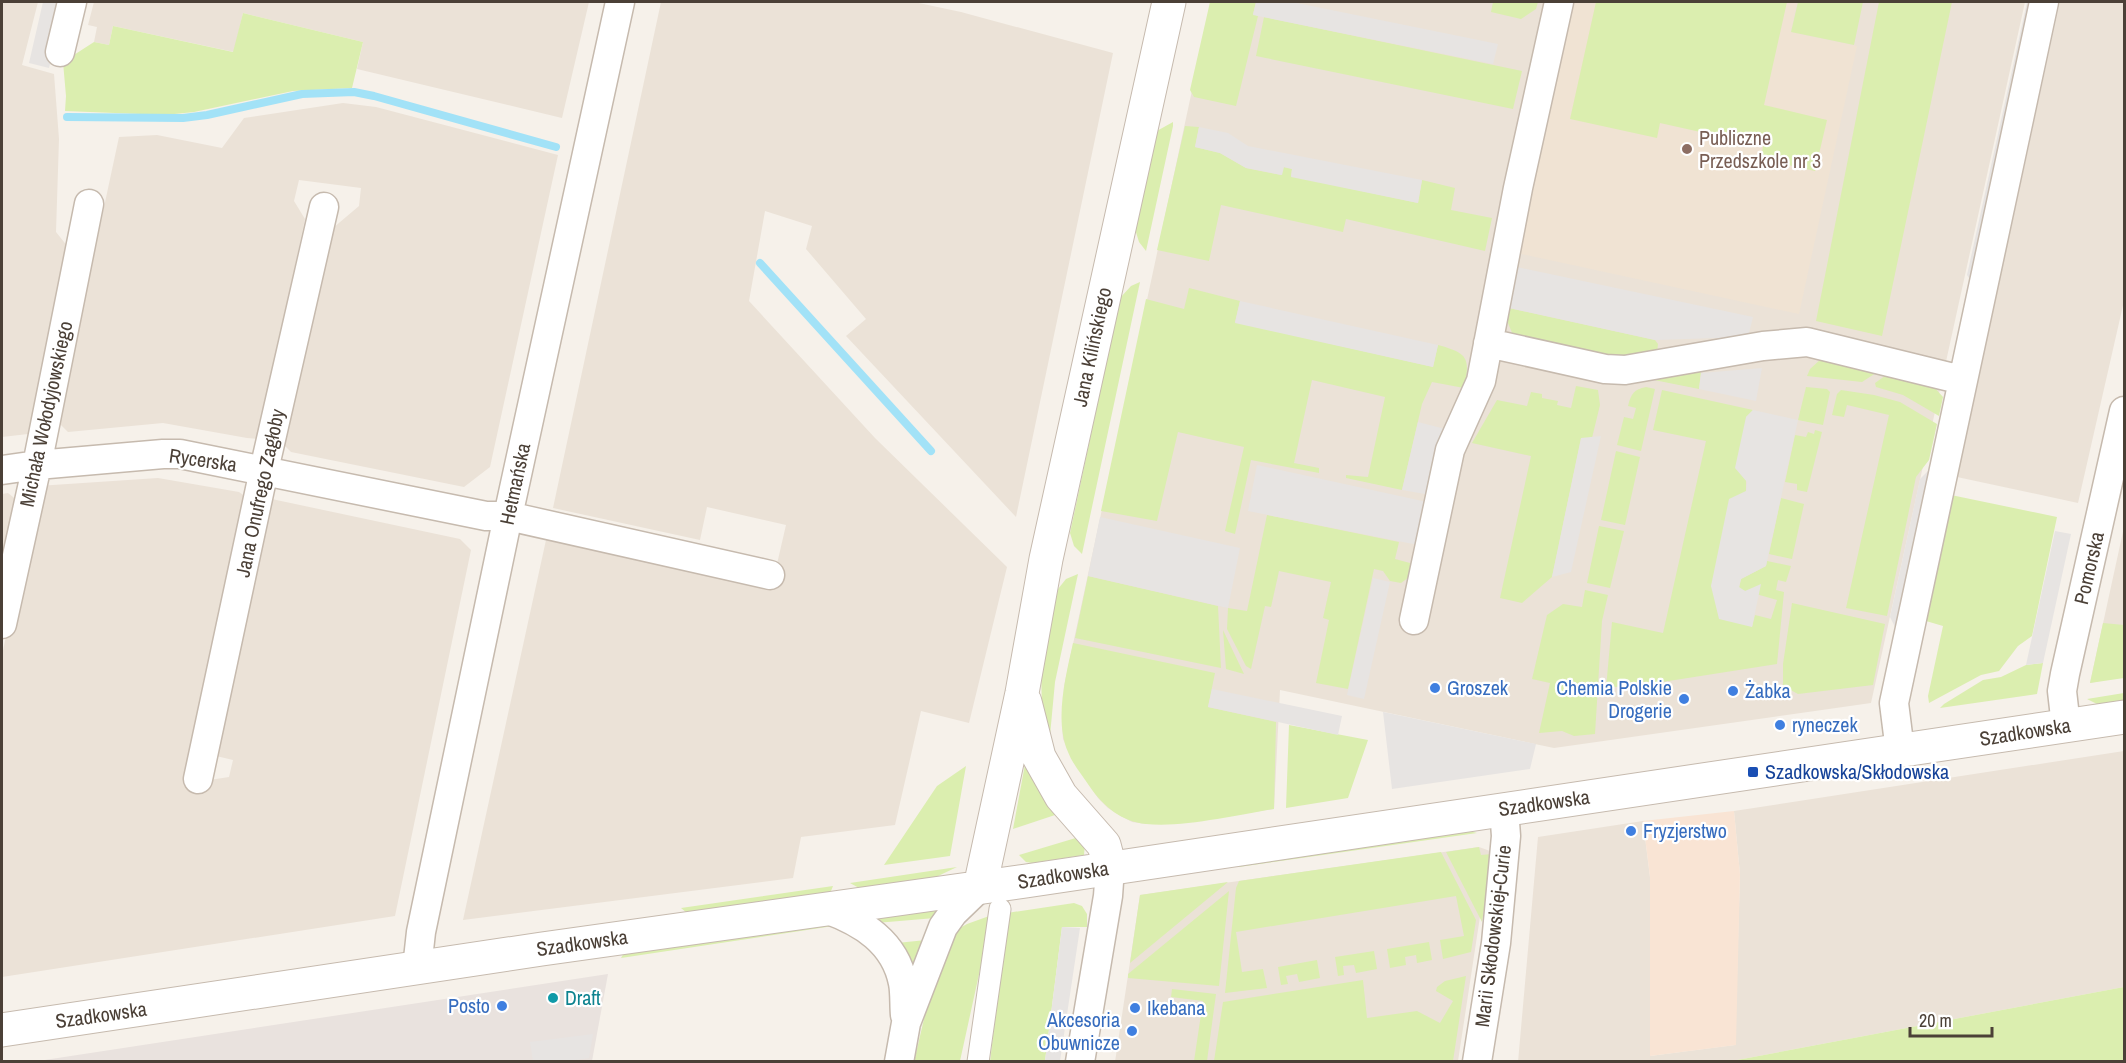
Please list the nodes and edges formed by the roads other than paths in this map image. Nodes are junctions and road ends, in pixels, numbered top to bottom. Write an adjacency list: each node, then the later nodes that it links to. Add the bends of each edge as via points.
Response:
1 (72, 2): 6 (street)
2 (620, 2): 15 (street, Hetmańska)
3 (1169, 2): 19 (street, Jana Kilińskiego, via 1046,558)
4 (1559, 2): 9 (street)
5 (2044, 2): 10 (street)
6 (60, 52)
7 (89, 204): 12 (street, Michała Wołodyjowskiego)
8 (324, 207): 14 (street, Jana Onufrego Zagłoby)
9 (1488, 343): 10 (street, via 1625,370 1807,342); 17 (street, via 1481,381 1450,450)
10 (1962, 380): 22 (street, via 1894,703)
11 (2124, 411): 21 (street, Pomorska, via 2062,690)
12 (37, 465): 13 (street, Rycerska); 14 (street, Rycerska, via 180,454); 18 (street, Michała Wołodyjowskiego)
13 (2, 470)
14 (264, 470): 15 (street, Rycerska, via 479,515); 23 (street, Jana Onufrego Zagłoby)
15 (507, 516): 16 (street, Rycerska); 28 (street, Hetmańska, via 421,932)
16 (770, 575)
17 (1414, 620)
18 (2, 624)
19 (1022, 693): 25 (street, Jana Kilińskiego, via 1039,758 1062,796 1104,845); 26 (street, Jana Kilińskiego)
20 (2124, 717): 21 (street, Szadkowska)
21 (2066, 726): 22 (street, Szadkowska)
22 (1900, 751): 24 (street, Szadkowska)
23 (198, 779)
24 (1503, 810): 25 (street, Szadkowska); 34 (street, Marii Skłodowskiej-Curie, via 1506,836 1496,943)
25 (1110, 868): 26 (street, Szadkowska); 33 (street)
26 (990, 898): 27 (street, Szadkowska); 29 (street, via 953,913); 32 (street)
27 (826, 909): 28 (street, Szadkowska); 29 (street, via 853,919 879,939 894,957 903,982)
28 (417, 968): 30 (street, Szadkowska)
29 (906, 1023): 31 (street)
30 (2, 1030)
31 (899, 1062)
32 (978, 1062)
33 (1080, 1062)
34 (1477, 1062)

